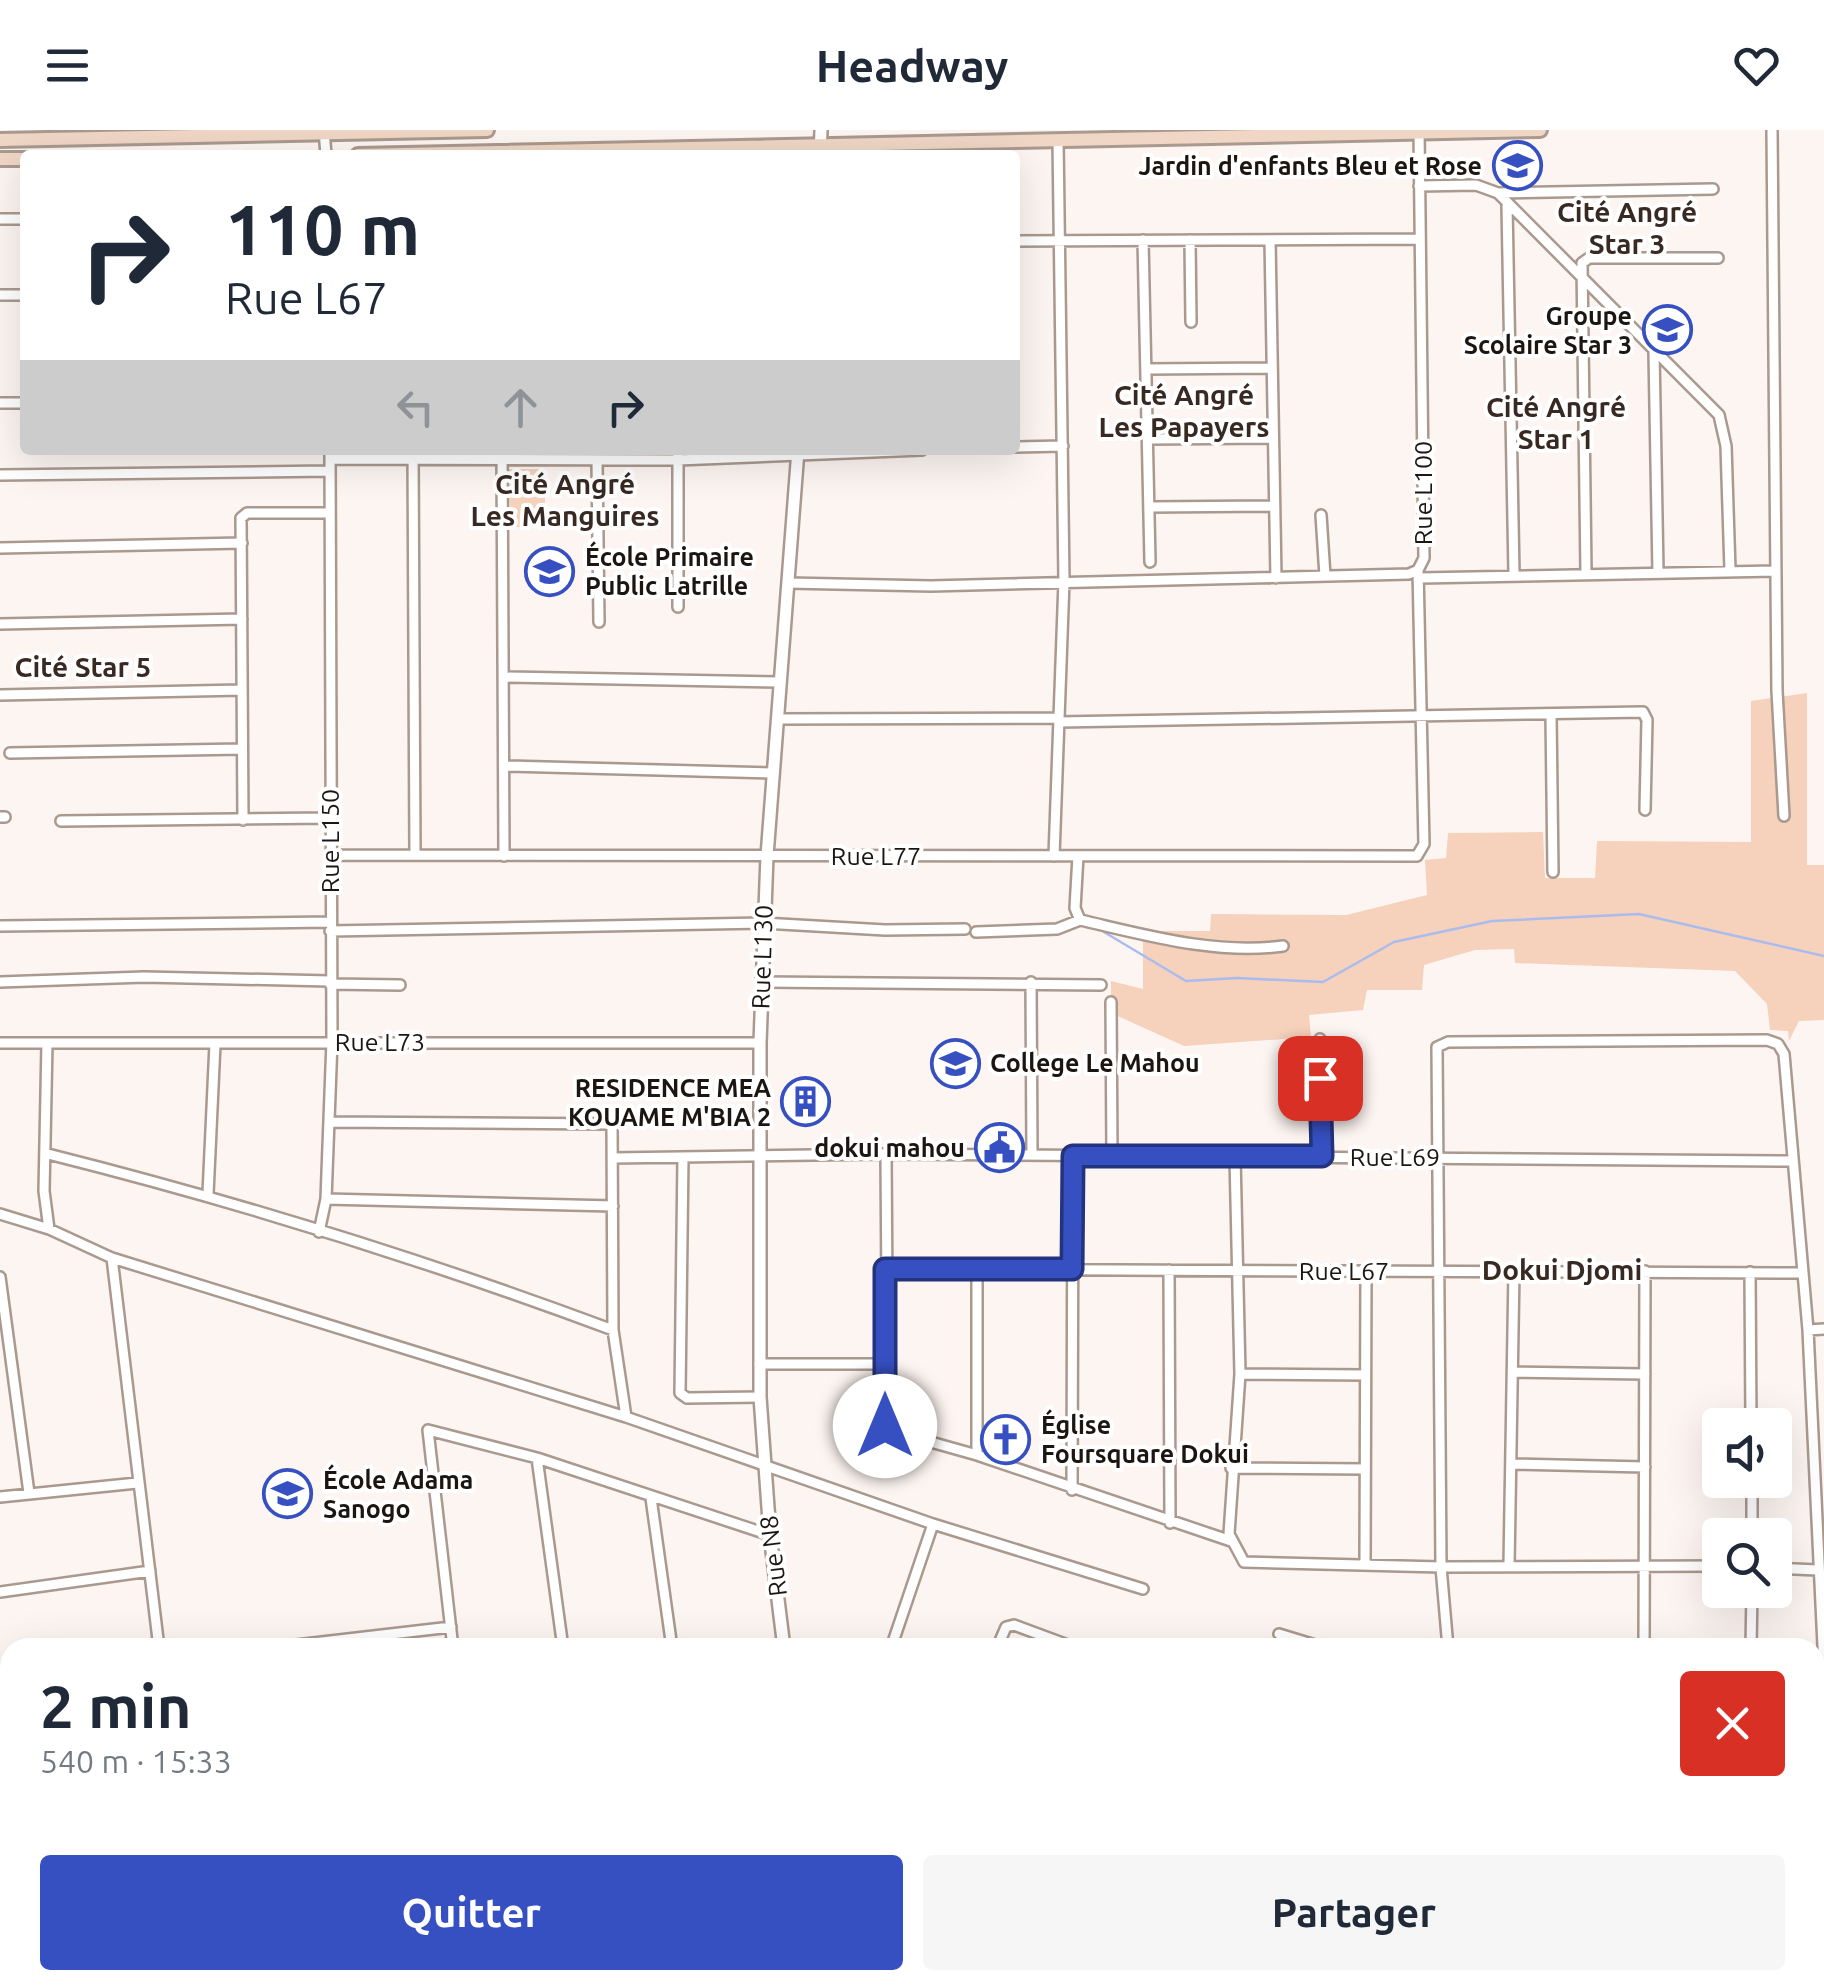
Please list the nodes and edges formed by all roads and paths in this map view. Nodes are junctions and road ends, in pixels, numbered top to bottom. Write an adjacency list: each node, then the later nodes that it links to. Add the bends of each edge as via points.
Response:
1 (487, 130): 5 (main road)
2 (1540, 130): 4 (main road)
3 (1772, 130): 48 (street)
4 (1419, 131): 7 (main road); 10 (street, Rue L100)
5 (324, 132): 6 (main road)
6 (0, 140)
7 (1058, 140): 8 (main road); 15 (street)
8 (821, 143): 9 (main road)
9 (551, 150)
10 (1419, 186): 12 (street, via 1476,186); 14 (street, Rue L100)
11 (1713, 189): 12 (street)
12 (1498, 193): 13 (street)
13 (1507, 204): 21 (street); 52 (street)
14 (1420, 238): 17 (street); 51 (street, Rue L100)
15 (1058, 239): 16 (street); 18 (street); 28 (street)
16 (1143, 240): 19 (street); 25 (street)
17 (1270, 240): 19 (street); 24 (street)
18 (1020, 241)
19 (1190, 243): 22 (street)
20 (1718, 258): 21 (street, via 1589,258 1582,263)
21 (1582, 282): 23 (street); 49 (street)
22 (1191, 322)
23 (1654, 352): 47 (street, via 1723,424); 50 (street)
24 (1266, 368): 25 (street); 26 (street)
25 (1147, 370): 27 (street)
26 (1273, 438): 27 (street); 40 (street)
27 (1149, 439): 41 (street)
28 (1063, 446): 29 (street); 55 (street)
29 (1020, 447)
30 (330, 455): 38 (street, Rue L150)
31 (413, 455): 80 (street)
32 (502, 455): 61 (street)
33 (585, 455): 37 (street)
34 (678, 455): 35 (street); 37 (street); 57 (street)
35 (778, 455)
36 (798, 455): 56 (street, Rue L130)
37 (597, 460): 59 (street)
38 (330, 471): 39 (street); 42 (street, Rue L150)
39 (0, 476)
40 (1268, 506): 41 (street); 54 (street)
41 (1150, 507): 46 (street)
42 (330, 512): 44 (street, via 246,513); 75 (street, Rue L150)
43 (1321, 516): 53 (street)
44 (242, 544): 45 (street); 58 (street)
45 (0, 548)
46 (1150, 562)
47 (1730, 570): 48 (street); 50 (street)
48 (1775, 571): 74 (street)
49 (1586, 572): 50 (street); 52 (street)
50 (1658, 572)
51 (1419, 574): 52 (street); 53 (street); 66 (street, Rue L100)
52 (1514, 574)
53 (1325, 576): 54 (street)
54 (1276, 578): 55 (street)
55 (1064, 581): 56 (street); 68 (street)
56 (788, 583): 62 (street, Rue L130)
57 (678, 607)
58 (242, 619): 60 (street); 63 (street)
59 (598, 622)
60 (0, 624)
61 (503, 677): 62 (street); 71 (street)
62 (780, 682): 67 (street, Rue L130)
63 (242, 690): 64 (street); 69 (street)
64 (0, 695)
65 (1551, 715): 66 (street); 73 (street, via 1644,714); 85 (street)
66 (1423, 718): 68 (street); 78 (street, Rue L100)
67 (777, 719): 68 (street); 72 (street, Rue L130)
68 (1058, 720): 83 (street)
69 (242, 749): 70 (street); 76 (street)
70 (10, 753)
71 (504, 766): 72 (street); 81 (street)
72 (774, 773): 82 (street, Rue L130)
73 (1646, 810)
74 (1784, 816)
75 (329, 818): 76 (street); 79 (street, Rue L150)
76 (242, 820): 77 (street)
77 (62, 821)
78 (1421, 853): 84 (street, Rue L77)
79 (330, 855): 80 (street, Rue L77); 89 (street, Rue L150)
80 (415, 856): 81 (street, Rue L77)
81 (504, 856): 82 (street, Rue L77)
82 (767, 856): 83 (street, Rue L77); 87 (street, Rue L130)
83 (1054, 856): 84 (street, Rue L77)
84 (1078, 856): 86 (street)
85 (1553, 872)
86 (1080, 920): 91 (street, via 1057,929); 92 (street, via 1215,949)
87 (763, 923): 89 (street); 90 (street); 95 (street, Rue L130)
88 (0, 926): 89 (street)
89 (330, 926): 94 (street, Rue L150)
90 (964, 929)
91 (976, 932)
92 (1283, 946)
93 (0, 982): 94 (street)
94 (330, 982): 97 (street); 101 (street, Rue L150)
95 (760, 982): 96 (street); 104 (street, Rue L130)
96 (1031, 982): 98 (street); 110 (street)
97 (400, 985)
98 (1101, 985)
99 (1111, 1002): 112 (street)
100 (1320, 1039): 113 (street)
101 (332, 1041): 104 (street, Rue L73); 105 (street, Rue L73); 106 (street, Rue L150)
102 (48, 1042): 103 (street, Rue L73); 105 (street, Rue L73); 107 (street)
103 (0, 1043)
104 (760, 1043): 109 (street, Rue L130)
105 (216, 1044): 119 (street)
106 (330, 1122): 117 (street, via 608,1122); 120 (street, Rue L150)
107 (48, 1154): 119 (street); 123 (street)
108 (886, 1155): 109 (street, Rue L69); 110 (street, Rue L69); 126 (street)
109 (760, 1156): 115 (street, Rue L69); 141 (street, Rue L130)
110 (1032, 1156): 111 (street, Rue L69)
111 (1073, 1156): 112 (street, Rue L69); 128 (street)
112 (1112, 1156): 116 (street, Rue L69)
113 (1322, 1156): 114 (street, Rue L69); 116 (street, Rue L69)
114 (1436, 1156): 118 (street, Rue L69); 118 (street, via 1440,1044 1778,1044); 130 (street)
115 (682, 1157): 117 (street, Rue L69); 149 (street, via 680,1393)
116 (1235, 1157): 131 (street)
117 (613, 1158): 121 (street)
118 (1790, 1161): 136 (street)
119 (208, 1194): 124 (street)
120 (326, 1199): 121 (street); 124 (street, Rue L150)
121 (613, 1206): 139 (street)
122 (0, 1214): 123 (street)
123 (50, 1229): 125 (street)
124 (318, 1232): 139 (street, via 475,1278)
125 (112, 1258): 151 (street); 159 (street)
126 (885, 1269): 127 (street, Rue L67); 142 (street)
127 (977, 1269): 128 (street, Rue L67); 152 (street)
128 (1072, 1269): 129 (street, Rue L67); 160 (street)
129 (1169, 1270): 131 (street, Rue L67); 164 (street)
130 (1436, 1270): 132 (street, Rue L67); 133 (street, Rue L67); 172 (street)
131 (1237, 1271): 132 (street, Rue L67); 144 (street)
132 (1366, 1271): 145 (street)
133 (1514, 1271): 134 (street, Rue L67); 143 (street)
134 (1645, 1271): 135 (street, Rue L67); 146 (street)
135 (1750, 1272): 136 (street, Rue L67); 150 (street)
136 (1804, 1273): 140 (street)
137 (0, 1278): 147 (street)
138 (1824, 1329): 140 (street)
139 (612, 1330): 151 (street)
140 (1808, 1330): 174 (street)
141 (759, 1364): 142 (street); 149 (street, Rue L130)
142 (885, 1364): 152 (street, via 886,1428)
143 (1512, 1372): 146 (street); 154 (street)
144 (1240, 1374): 145 (street); 157 (street)
145 (1365, 1374): 158 (street)
146 (1645, 1374): 156 (street)
147 (14, 1388): 148 (street); 161 (street)
148 (0, 1390)
149 (760, 1397): 155 (street, Rue L130)
150 (1751, 1408)
151 (626, 1417): 155 (street)
152 (977, 1455): 160 (street)
153 (537, 1458): 163 (street); 179 (street, via 428,1430); 184 (street)
154 (1511, 1464): 156 (street); 169 (street)
155 (764, 1465): 165 (street); 166 (street, Rue N8)
156 (1645, 1467): 170 (street)
157 (1231, 1468): 158 (street); 167 (street)
158 (1365, 1469): 168 (street)
159 (137, 1483): 161 (street); 175 (street)
160 (1072, 1490): 164 (street)
161 (29, 1493): 162 (street)
162 (0, 1497)
163 (651, 1498): 166 (street); 185 (street)
164 (1170, 1523): 167 (street)
165 (934, 1524): 176 (street); 187 (street)
166 (770, 1535): 186 (street, Rue N8)
167 (1232, 1541): 168 (street, via 1244,1562)
168 (1365, 1564): 172 (street)
169 (1509, 1565): 170 (street); 172 (street)
170 (1644, 1565): 171 (street); 192 (street)
171 (1702, 1566)
172 (1441, 1568): 191 (street)
173 (1792, 1569): 174 (street)
174 (1817, 1570): 194 (street)
175 (150, 1571): 177 (street); 181 (street)
176 (1142, 1589)
177 (0, 1592)
178 (1751, 1608): 193 (street)
179 (451, 1627): 182 (street); 183 (street)
180 (1279, 1634): 190 (street)
181 (157, 1638)
182 (356, 1638)
183 (452, 1638)
184 (562, 1638)
185 (671, 1638)
186 (783, 1638)
187 (894, 1638)
188 (1001, 1638): 189 (street, via 1014,1625)
189 (1049, 1638)
190 (1292, 1638)
191 (1447, 1638)
192 (1644, 1638)
193 (1750, 1638)
194 (1822, 1638)

